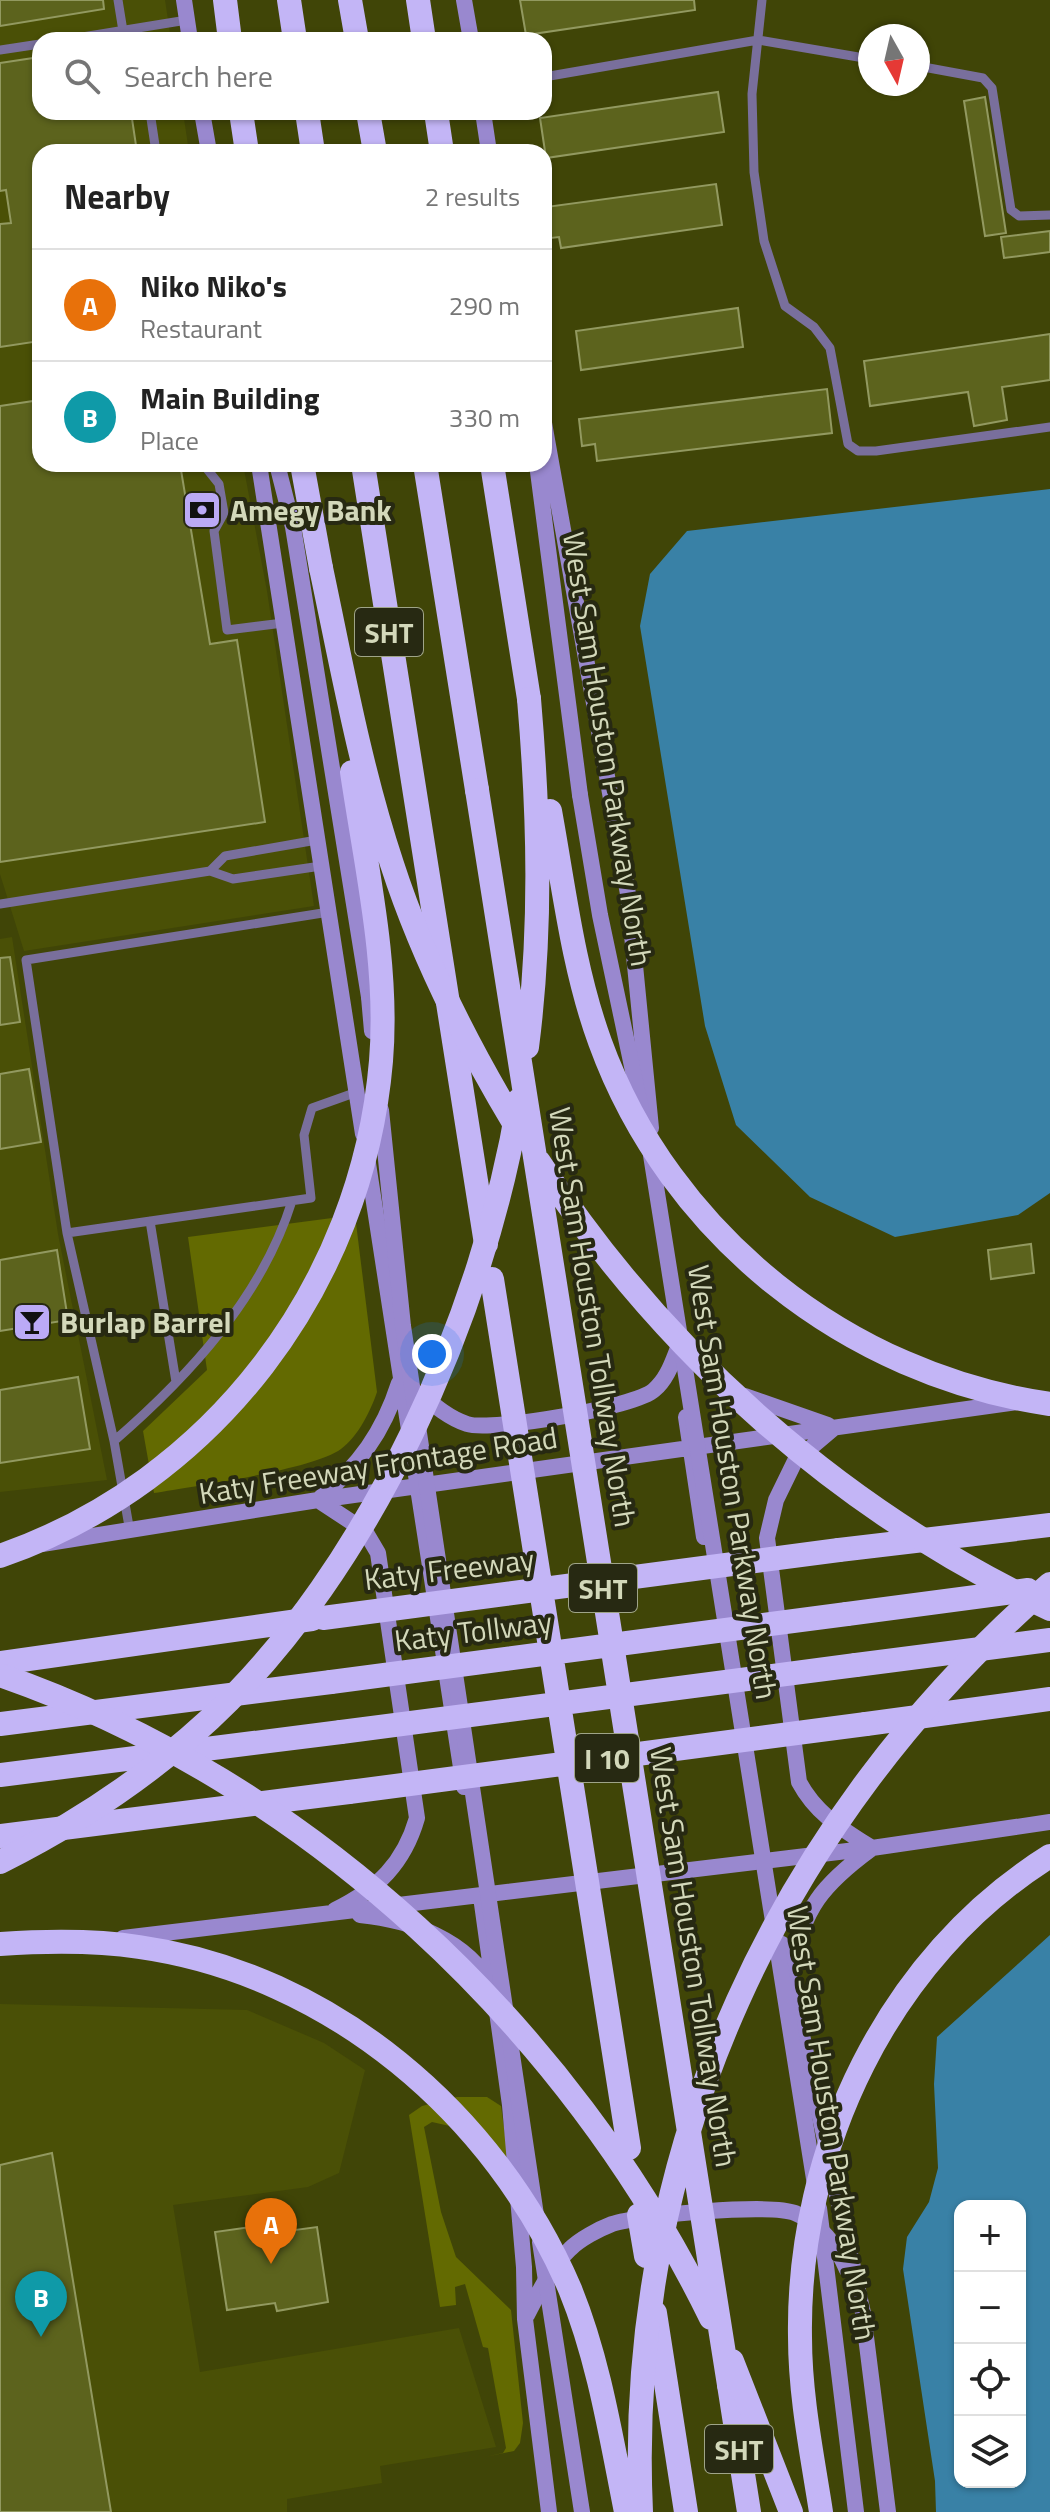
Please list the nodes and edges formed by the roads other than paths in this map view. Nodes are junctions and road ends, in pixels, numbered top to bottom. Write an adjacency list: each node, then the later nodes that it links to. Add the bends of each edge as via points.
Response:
1 (118, 0): 11 (lane)
2 (184, 0): 9 (main road)
3 (225, 0): 15 (highway)
4 (289, 0): 16 (highway)
5 (350, 0): 17 (highway)
6 (418, 0): 18 (highway)
7 (464, 0): 19 (main road)
8 (762, 0): 20 (lane)
9 (187, 20): 10 (lane); 14 (main road)
10 (136, 28): 11 (lane); 13 (lane)
11 (123, 31): 12 (lane)
12 (116, 32)
13 (137, 32)
14 (189, 32)
15 (229, 32)
16 (294, 32)
17 (356, 32)
18 (423, 32)
19 (470, 32)
20 (758, 40): 23 (lane); 25 (lane); 41 (lane, via 752,94 764,241 785,306 814,327 830,348 848,444 858,451 876,451)
21 (32, 45): 22 (lane)
22 (0, 50)
23 (858, 57)
24 (930, 68): 40 (lane, via 983,78 992,88 1011,210 1019,216)
25 (552, 76)
26 (151, 120): 33 (lane)
27 (203, 120): 34 (main road)
28 (242, 120): 35 (highway)
29 (308, 120): 36 (highway)
30 (369, 120): 37 (highway)
31 (437, 120): 38 (highway)
32 (484, 120): 39 (main road)
33 (155, 144)
34 (208, 144)
35 (246, 144)
36 (312, 144)
37 (374, 144)
38 (441, 144)
39 (488, 144)
40 (1050, 215)
41 (1050, 427)
42 (552, 468): 63 (main road, via 628,894)
43 (209, 472): 52 (lane, via 219,484 224,513 214,531 227,630)
44 (260, 472): 52 (main road)
45 (279, 472): 101 (main road, bridge, via 293,527 369,997 403,1326)
46 (303, 472): 51 (highway)
47 (364, 472): 104 (highway, SHT, bridge)
48 (426, 472): 105 (highway, West Sam Houston Tollway North / SHT, bridge)
49 (493, 472): 53 (highway)
50 (538, 472): 108 (main road, West Sam Houston Parkway North, bridge, via 580,795 663,1222 828,2264)
51 (321, 568): 75 (highway, bridge, via 381,990 377,1090 351,1205 316,1286 276,1350 224,1412 168,1465 111,1505 61,1531); 77 (highway, bridge, via 378,821 412,919 494,1091 579,1219 690,1351 784,1438 902,1524)
52 (283, 623): 54 (main road)
53 (529, 699): 67 (highway, bridge, via 589,1007 614,1077 664,1167 751,1265 845,1334 919,1370 1003,1397); 90 (highway, bridge, via 539,868 534,990 523,1078 497,1205 433,1385 360,1527 297,1620 246,1682 139,1779)
54 (317, 840): 55 (main road); 56 (lane, via 225,856)
55 (321, 866): 56 (lane, via 233,879); 58 (main road)
56 (210, 871): 57 (lane)
57 (0, 904)
58 (329, 912): 59 (main road); 62 (lane, via 26,960)
59 (357, 1092): 60 (lane, via 312,1108 304,1135 311,1198); 64 (main road)
60 (292, 1201): 61 (lane); 65 (lane, via 258,1278)
61 (150, 1221): 62 (lane); 65 (lane)
62 (67, 1233): 69 (lane)
63 (678, 1348): 64 (main road, via 666,1377 652,1393 625,1404 491,1426 468,1425 442,1412); 68 (main road, via 717,1382 760,1404); 70 (main road)
64 (401, 1378): 71 (main road); 72 (main road, via 374,1444)
65 (176, 1382): 69 (lane)
66 (1050, 1397): 68 (main road, Katy Freeway Frontage Road)
67 (1050, 1404)
68 (835, 1427): 70 (main road, Katy Freeway Frontage Road); 87 (main road, via 795,1461 776,1500 767,1538 799,1782 810,1803)
69 (114, 1441): 74 (lane)
70 (689, 1448): 71 (main road, Katy Freeway Frontage Road); 91 (main road)
71 (418, 1486): 72 (main road, Katy Freeway Frontage Road); 92 (main road)
72 (318, 1500): 74 (main road, Katy Freeway Frontage Road); 93 (main road, via 365,1531 378,1553 417,1818 397,1865 372,1888)
73 (1050, 1525): 79 (highway, Katy Freeway, bridge)
74 (130, 1532): 75 (main road, Katy Freeway Frontage Road)
75 (0, 1553)
76 (1050, 1586): 82 (highway, Katy Tollway, bridge); 103 (highway, bridge, via 941,1689 860,1786 794,1889 740,1995 698,2101 657,2268 642,2388)
77 (1050, 1609)
78 (1050, 1640): 83 (highway, bridge)
79 (0, 1663)
80 (0, 1675): 106 (highway, bridge, via 50,1692 169,1748 272,1814 404,1917 507,2019 584,2112 669,2238 750,2399)
81 (1050, 1699): 84 (highway, I 10, bridge)
82 (0, 1724)
83 (0, 1775)
84 (204, 1811): 86 (highway, I 10); 88 (highway)
85 (1050, 1822): 87 (main road)
86 (0, 1836)
87 (872, 1848): 91 (main road); 96 (main road, via 837,1874 815,1902 799,1930)
88 (0, 1855)
89 (1050, 1856): 107 (highway, bridge, via 976,1914 909,1990 856,2077 824,2160 812,2198 800,2336)
90 (0, 1862)
91 (758, 1862): 92 (main road); 96 (main road)
92 (480, 1895): 93 (main road); 97 (main road)
93 (318, 1915): 95 (main road); 97 (main road, via 374,1917 429,1932 470,1959)
94 (0, 1944): 102 (highway, bridge, via 84,1941 140,1947 224,1968 324,2012 423,2083 506,2174 552,2250 595,2368)
95 (0, 1953)
96 (790, 1971): 98 (main road)
97 (494, 1990): 99 (main road, via 510,2105)
98 (863, 2313): 99 (main road, via 846,2266 818,2227 795,2213 768,2208 614,2223 570,2248); 109 (main road)
99 (525, 2319): 100 (main road)
100 (549, 2512)
101 (582, 2512)
102 (626, 2512)
103 (641, 2512)
104 (686, 2512)
105 (749, 2512)
106 (791, 2512)
107 (821, 2512)
108 (856, 2512)
109 (888, 2512)

